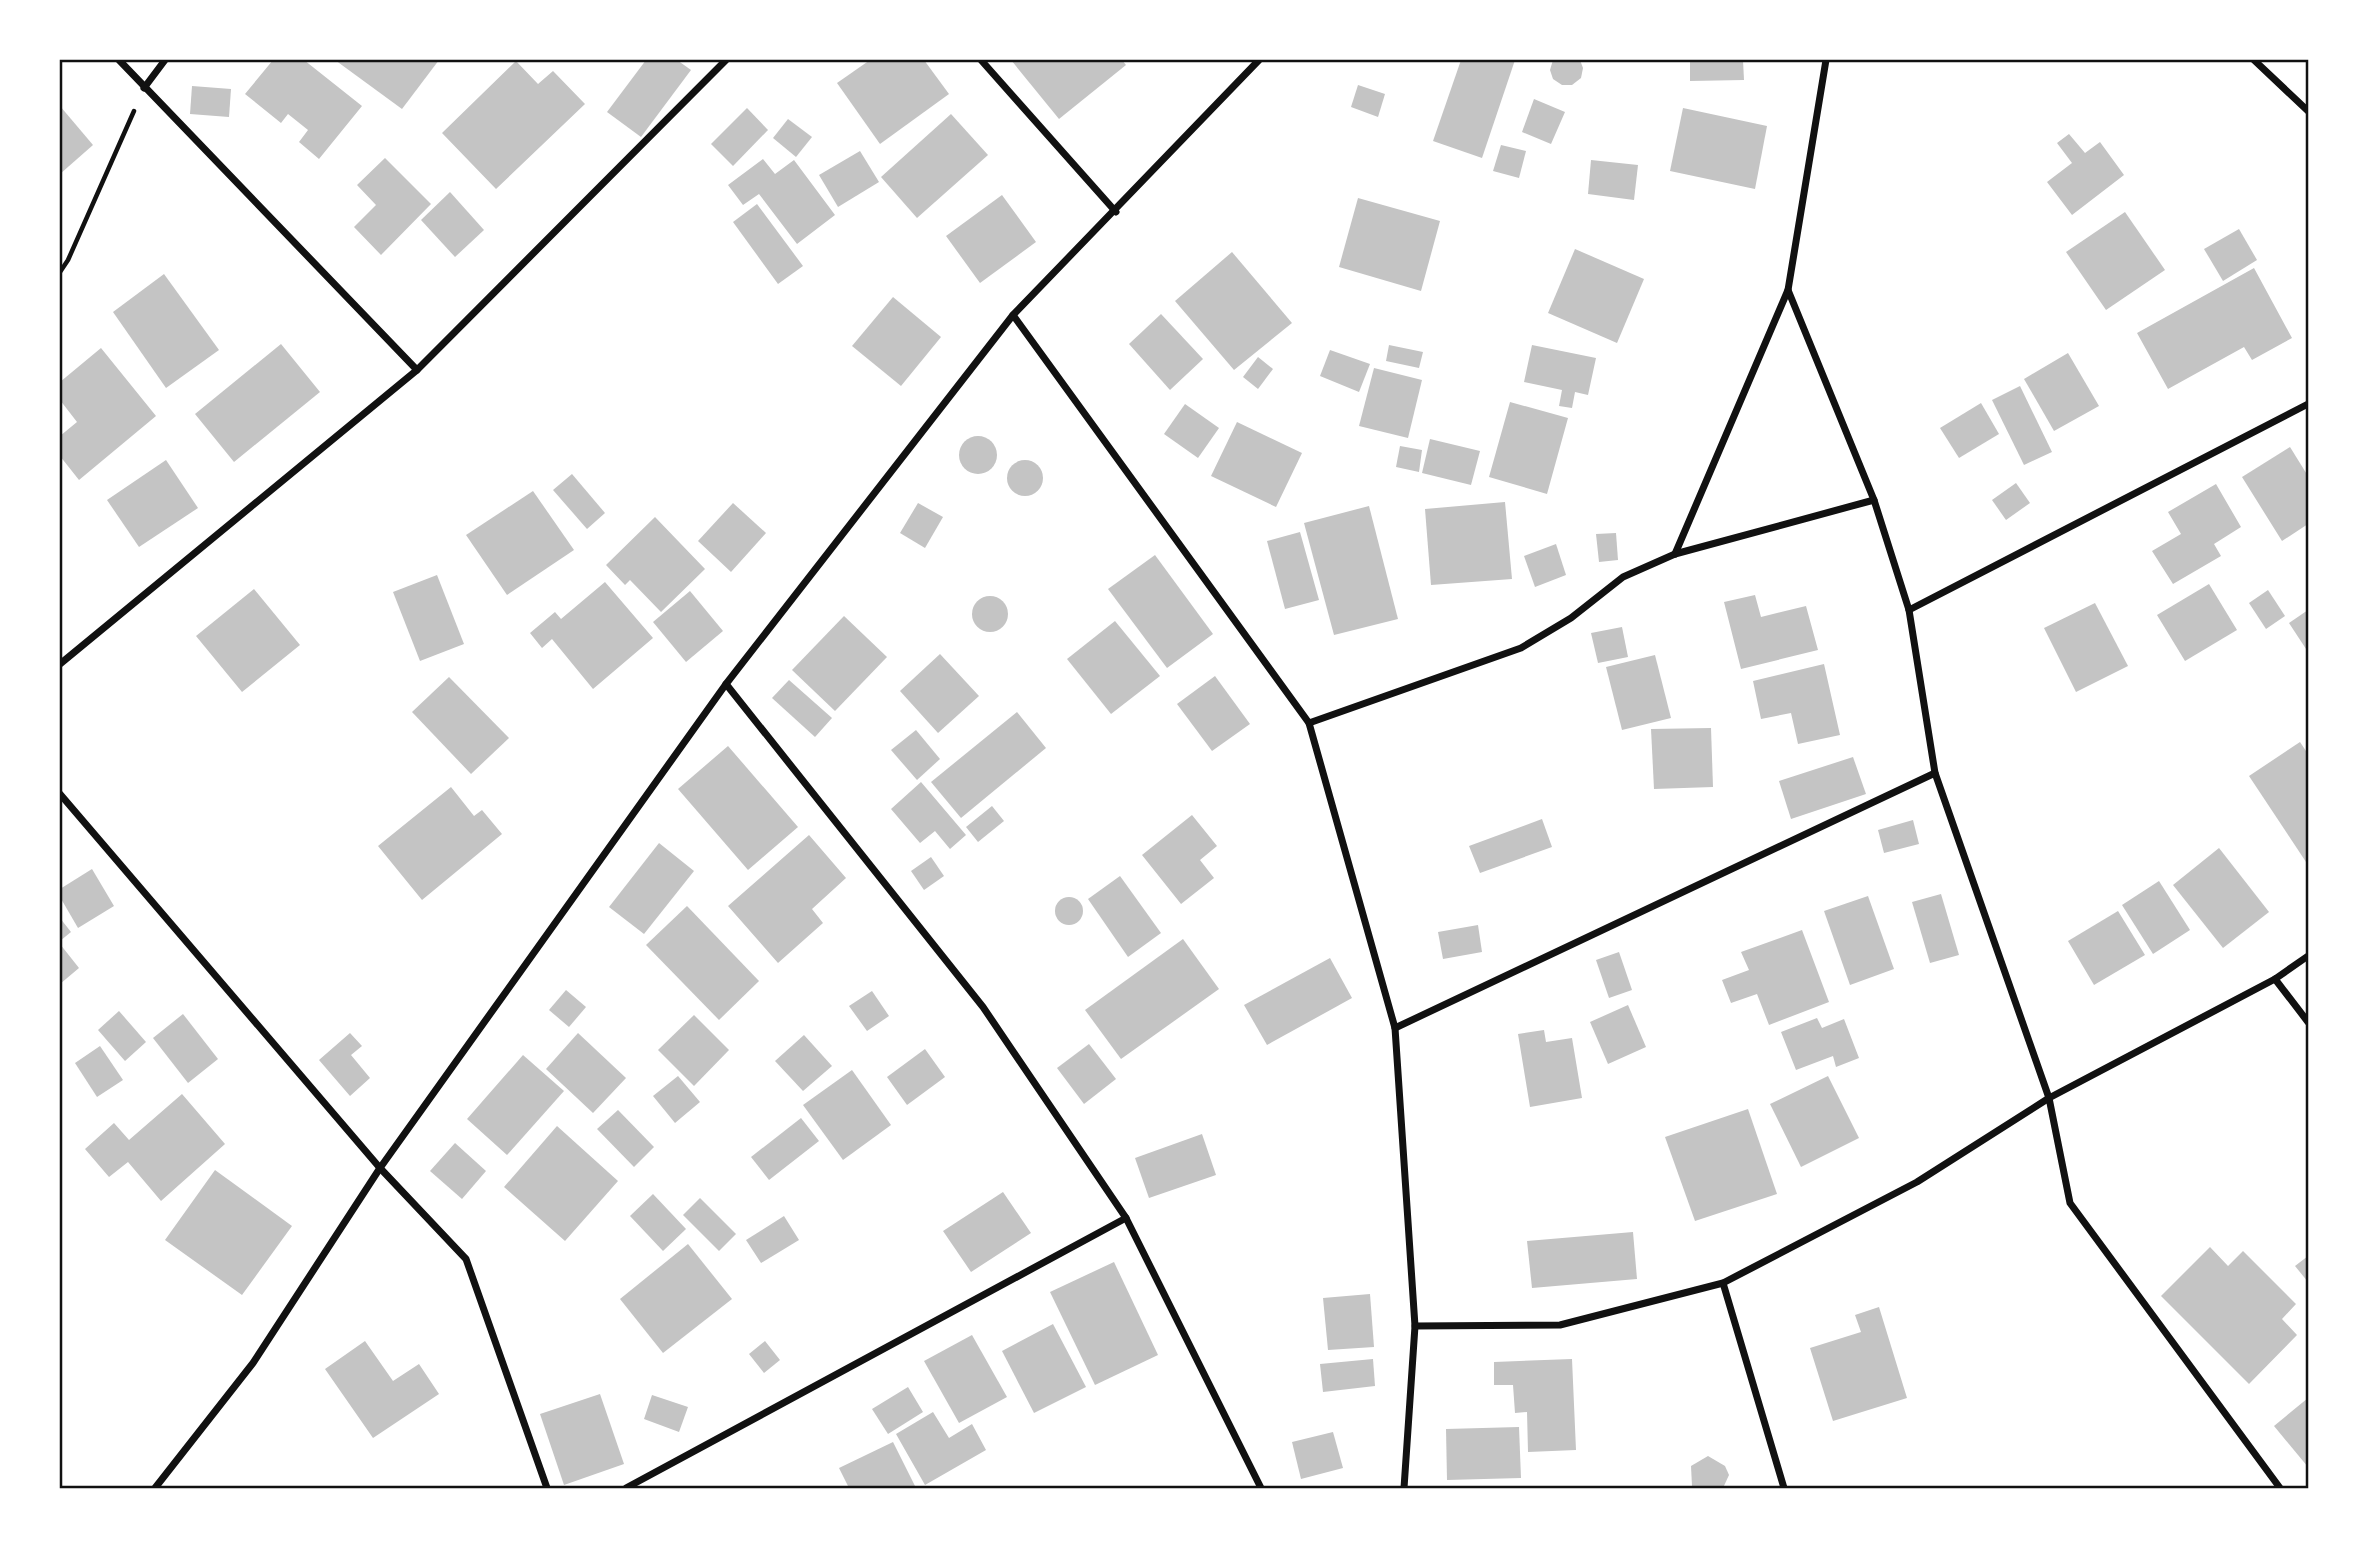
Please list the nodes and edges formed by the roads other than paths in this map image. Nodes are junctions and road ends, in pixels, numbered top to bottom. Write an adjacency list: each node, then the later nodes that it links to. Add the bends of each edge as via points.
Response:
1 (119, 60): 8 (street)
2 (165, 60): 8 (street)
3 (726, 60): 13 (street)
4 (981, 60): 10 (street)
5 (1259, 60): 10 (street)
6 (1826, 60): 11 (street)
7 (2254, 60): 9 (street)
8 (144, 88): 13 (street)
9 (2308, 111)
10 (1115, 212): 12 (street)
11 (1788, 290): 15 (street); 16 (street)
12 (1013, 315): 19 (street); 20 (street)
13 (417, 370): 18 (street)
14 (2308, 404): 17 (street)
15 (1874, 500): 16 (street); 17 (street)
16 (1675, 554): 20 (street, via 1623,577 1571,618 1521,648)
17 (1909, 610): 21 (street)
18 (60, 664)
19 (726, 684): 28 (street); 29 (street, via 983,1007)
20 (1309, 723): 26 (street)
21 (1935, 773): 26 (street); 27 (street)
22 (60, 794): 28 (street)
23 (2308, 956): 24 (street)
24 (2275, 979): 25 (street); 27 (street)
25 (2308, 1022)
26 (1395, 1028): 31 (street)
27 (2049, 1098): 30 (street, via 1917,1182); 38 (street, via 2070,1203)
28 (380, 1168): 32 (street, via 253,1363); 33 (street, via 466,1259)
29 (1126, 1218): 34 (street); 35 (street)
30 (1723, 1283): 31 (street, via 1560,1325); 37 (street)
31 (1415, 1326): 36 (street)
32 (155, 1489)
33 (547, 1489)
34 (626, 1489)
35 (1261, 1489)
36 (1404, 1489)
37 (1784, 1489)
38 (2280, 1489)

